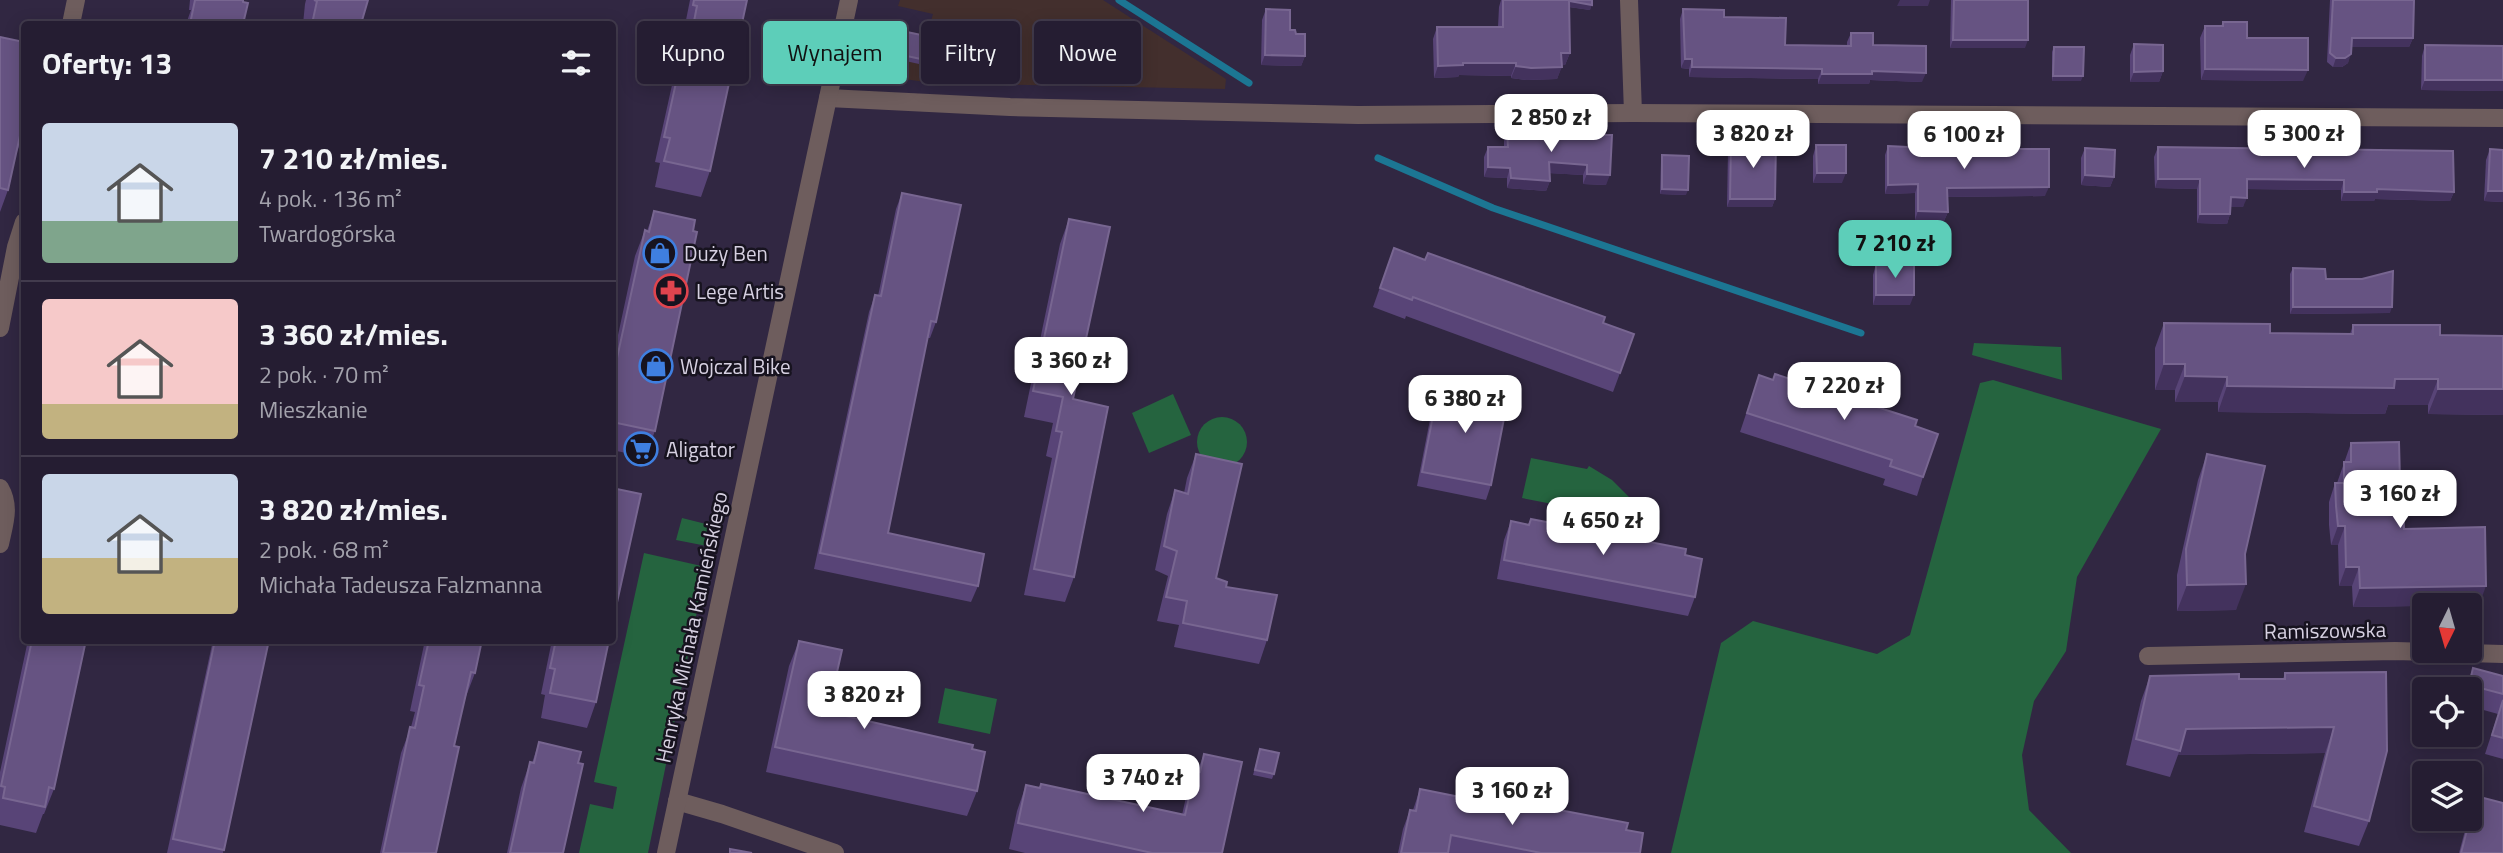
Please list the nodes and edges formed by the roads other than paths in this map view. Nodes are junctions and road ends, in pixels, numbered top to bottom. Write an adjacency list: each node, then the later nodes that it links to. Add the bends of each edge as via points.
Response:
1 (76, 0): 4 (street)
2 (849, 0): 5 (street, Henryka Michała Kamieńskiego)
3 (1629, 0): 6 (street)
4 (72, 21)
5 (828, 98): 6 (street, via 1357,115); 14 (street, Henryka Michała Kamieńskiego)
6 (1633, 113): 7 (street)
7 (2503, 118)
8 (21, 231): 9 (street)
9 (0, 328)
10 (0, 488): 11 (street, via 7,511)
11 (0, 544)
12 (2503, 654): 13 (street, Ramiszowska, via 2395,651)
13 (2148, 656)
14 (677, 801): 15 (street, Henryka Michała Kamieńskiego); 16 (street)
15 (666, 853)
16 (835, 853)

